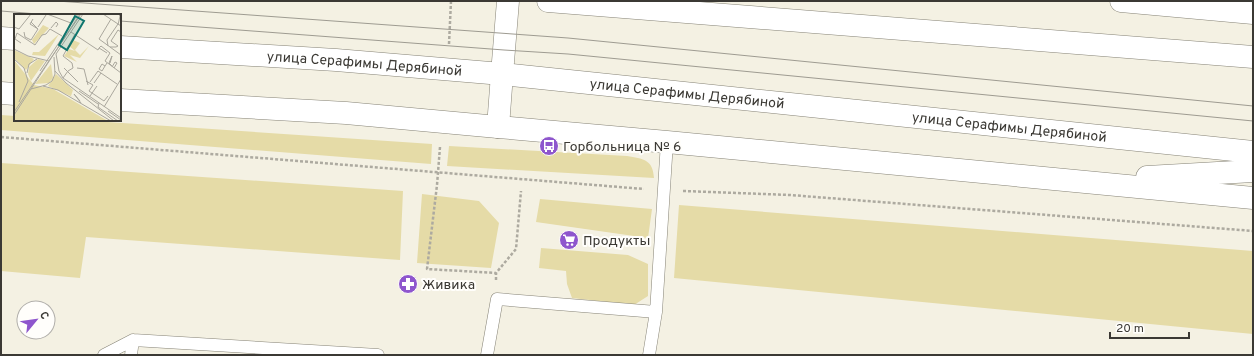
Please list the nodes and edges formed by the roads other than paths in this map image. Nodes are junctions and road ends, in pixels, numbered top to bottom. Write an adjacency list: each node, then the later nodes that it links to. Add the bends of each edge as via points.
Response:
1 (508, 1): 9 (main road)
2 (548, 1): 8 (main road)
3 (1121, 1): 4 (main road)
4 (1253, 12)
5 (1, 38): 6 (main road)
6 (14, 39)
7 (121, 47): 9 (main road, улица Серафимы Дерябиной, via 336,60)
8 (1253, 57)
9 (502, 74): 13 (main road); 15 (main road, улица Серафимы Дерябиной)
10 (1, 93): 11 (main road)
11 (14, 94)
12 (121, 100): 13 (main road, via 346,113)
13 (498, 127): 14 (main road)
14 (667, 142): 17 (main road); 19 (lane)
15 (1253, 152)
16 (1253, 171): 17 (main road)
17 (1080, 181): 18 (main road)
18 (1253, 198)
19 (656, 312): 24 (lane, via 496,299); 25 (lane)
20 (133, 340): 21 (lane); 22 (lane); 23 (lane)
21 (104, 355)
22 (131, 355)
23 (378, 355)
24 (487, 355)
25 (649, 355)

